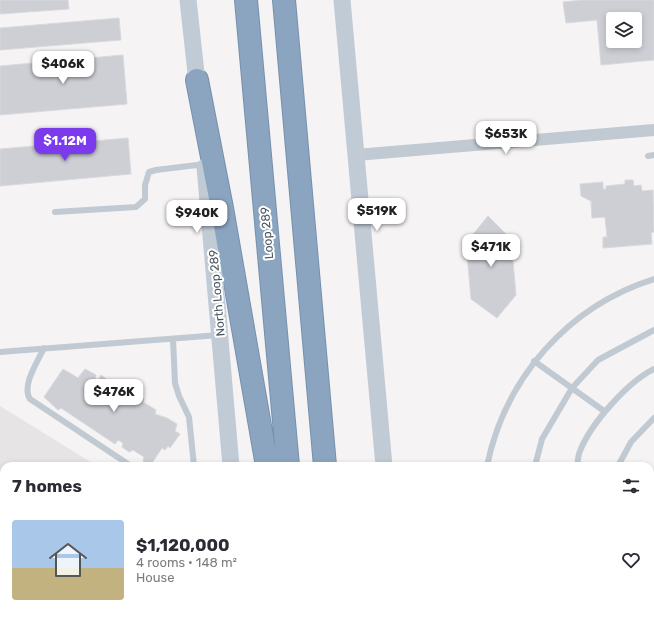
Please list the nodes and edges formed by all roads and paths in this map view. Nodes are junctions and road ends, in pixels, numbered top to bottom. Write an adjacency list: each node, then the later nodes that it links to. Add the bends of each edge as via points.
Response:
1 (188, 0): 5 (main road, North Loop 289)
2 (246, 0): 25 (highway, Loop 289)
3 (284, 0): 26 (highway)
4 (342, 0): 7 (main road)
5 (197, 80): 8 (main road, North Loop 289); 24 (highway)
6 (654, 130): 7 (street)
7 (356, 156): 27 (main road)
8 (205, 164): 9 (lane, via 149,172 145,185 145,199 136,207); 12 (main road, North Loop 289)
9 (55, 212)
10 (654, 279): 16 (lane, via 633,286 596,306 563,331)
11 (654, 330): 18 (lane, via 598,360)
12 (220, 335): 13 (lane); 23 (main road, North Loop 289)
13 (173, 339): 14 (lane); 22 (lane, via 175,384 178,396 190,418)
14 (44, 348): 15 (lane); 21 (lane, via 28,384 30,399)
15 (0, 352)
16 (534, 362): 18 (lane); 28 (lane, via 502,416)
17 (654, 369): 19 (lane, via 642,375)
18 (572, 388): 19 (lane); 29 (lane, via 542,439)
19 (604, 411): 30 (lane, via 580,451)
20 (654, 418): 31 (lane, via 631,442)
21 (125, 462)
22 (194, 462)
23 (231, 462)
24 (266, 462)
25 (288, 462)
26 (325, 462)
27 (384, 462)
28 (488, 462)
29 (536, 462)
30 (578, 462)
31 (620, 462)

